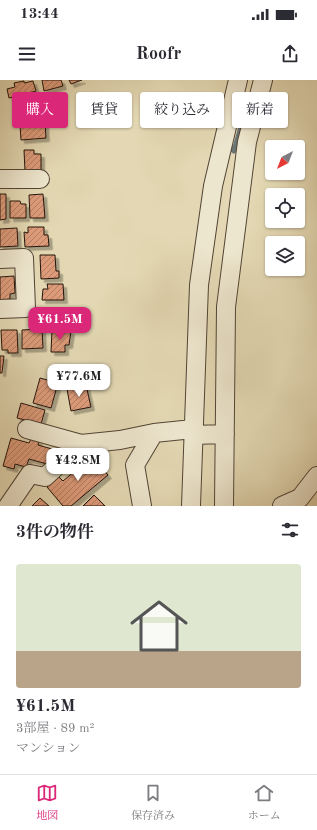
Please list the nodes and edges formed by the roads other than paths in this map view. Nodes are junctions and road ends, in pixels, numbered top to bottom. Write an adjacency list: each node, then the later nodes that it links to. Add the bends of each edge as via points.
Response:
1 (238, 80): 8 (street, via 214,186 199,285)
2 (263, 80): 10 (street, via 247,142 226,306)
3 (8, 174): 4 (street)
4 (40, 179)
5 (0, 259): 6 (street, via 24,258 26,308)
6 (0, 310)
7 (27, 429): 11 (street)
8 (193, 432): 9 (street); 10 (street); 15 (street)
9 (154, 433): 11 (street); 14 (street, via 135,465)
10 (225, 434): 16 (street)
11 (81, 444): 13 (street, via 45,477 30,474)
12 (317, 476): 17 (street, via 300,498)
13 (8, 506)
14 (142, 506)
15 (191, 506)
16 (224, 506)
17 (282, 506)

